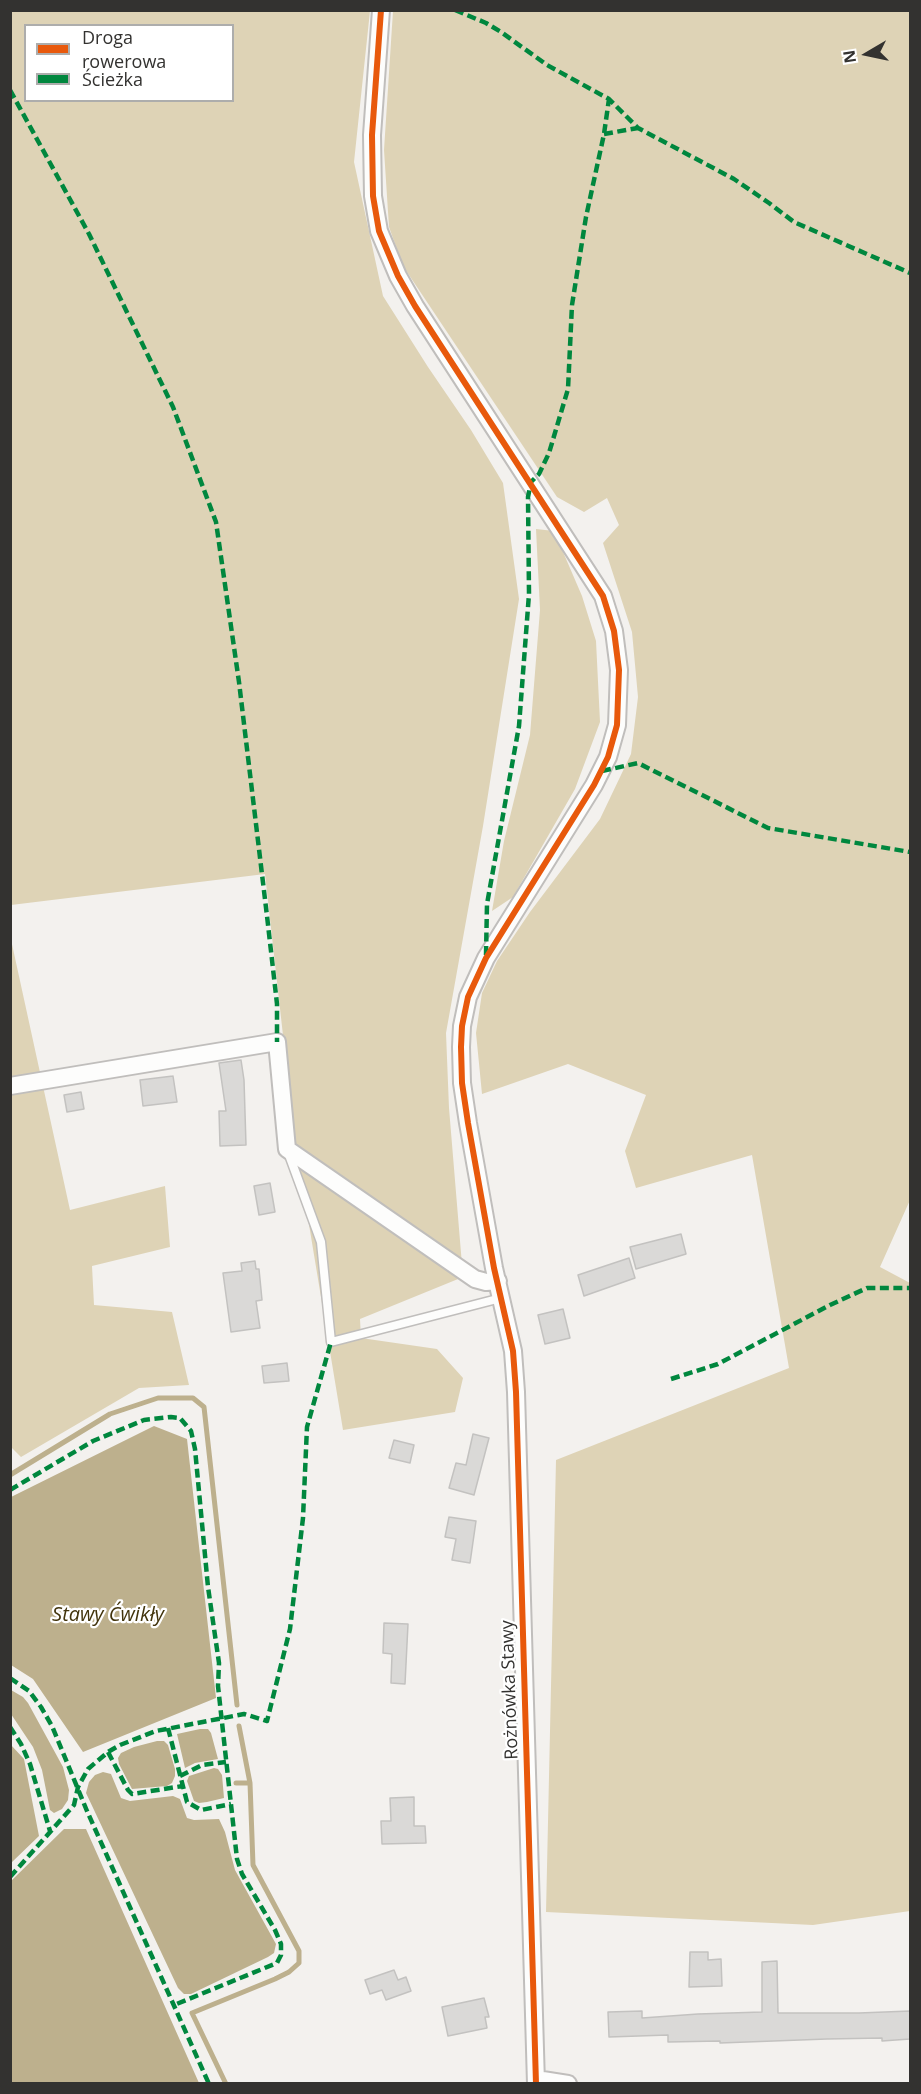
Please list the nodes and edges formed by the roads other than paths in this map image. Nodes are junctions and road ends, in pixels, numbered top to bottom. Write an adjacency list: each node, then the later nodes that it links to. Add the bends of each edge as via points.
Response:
1 (381, 10): 4 (street, Rożnówka Stawy, via 372,135 373,196 380,231 415,306 603,596 614,631 619,670 617,725 602,771 486,958 468,997 462,1026 464,1097)
2 (10, 1086): 3 (street, via 277,1042)
3 (287, 1149): 4 (street, via 475,1279); 5 (lane, via 321,1242 332,1342)
4 (498, 1281): 5 (street, Rożnówka Stawy)
5 (501, 1298): 6 (street, Rożnówka Stawy, via 513,1351 516,1392)
6 (536, 2081): 7 (street)
7 (568, 2084)

